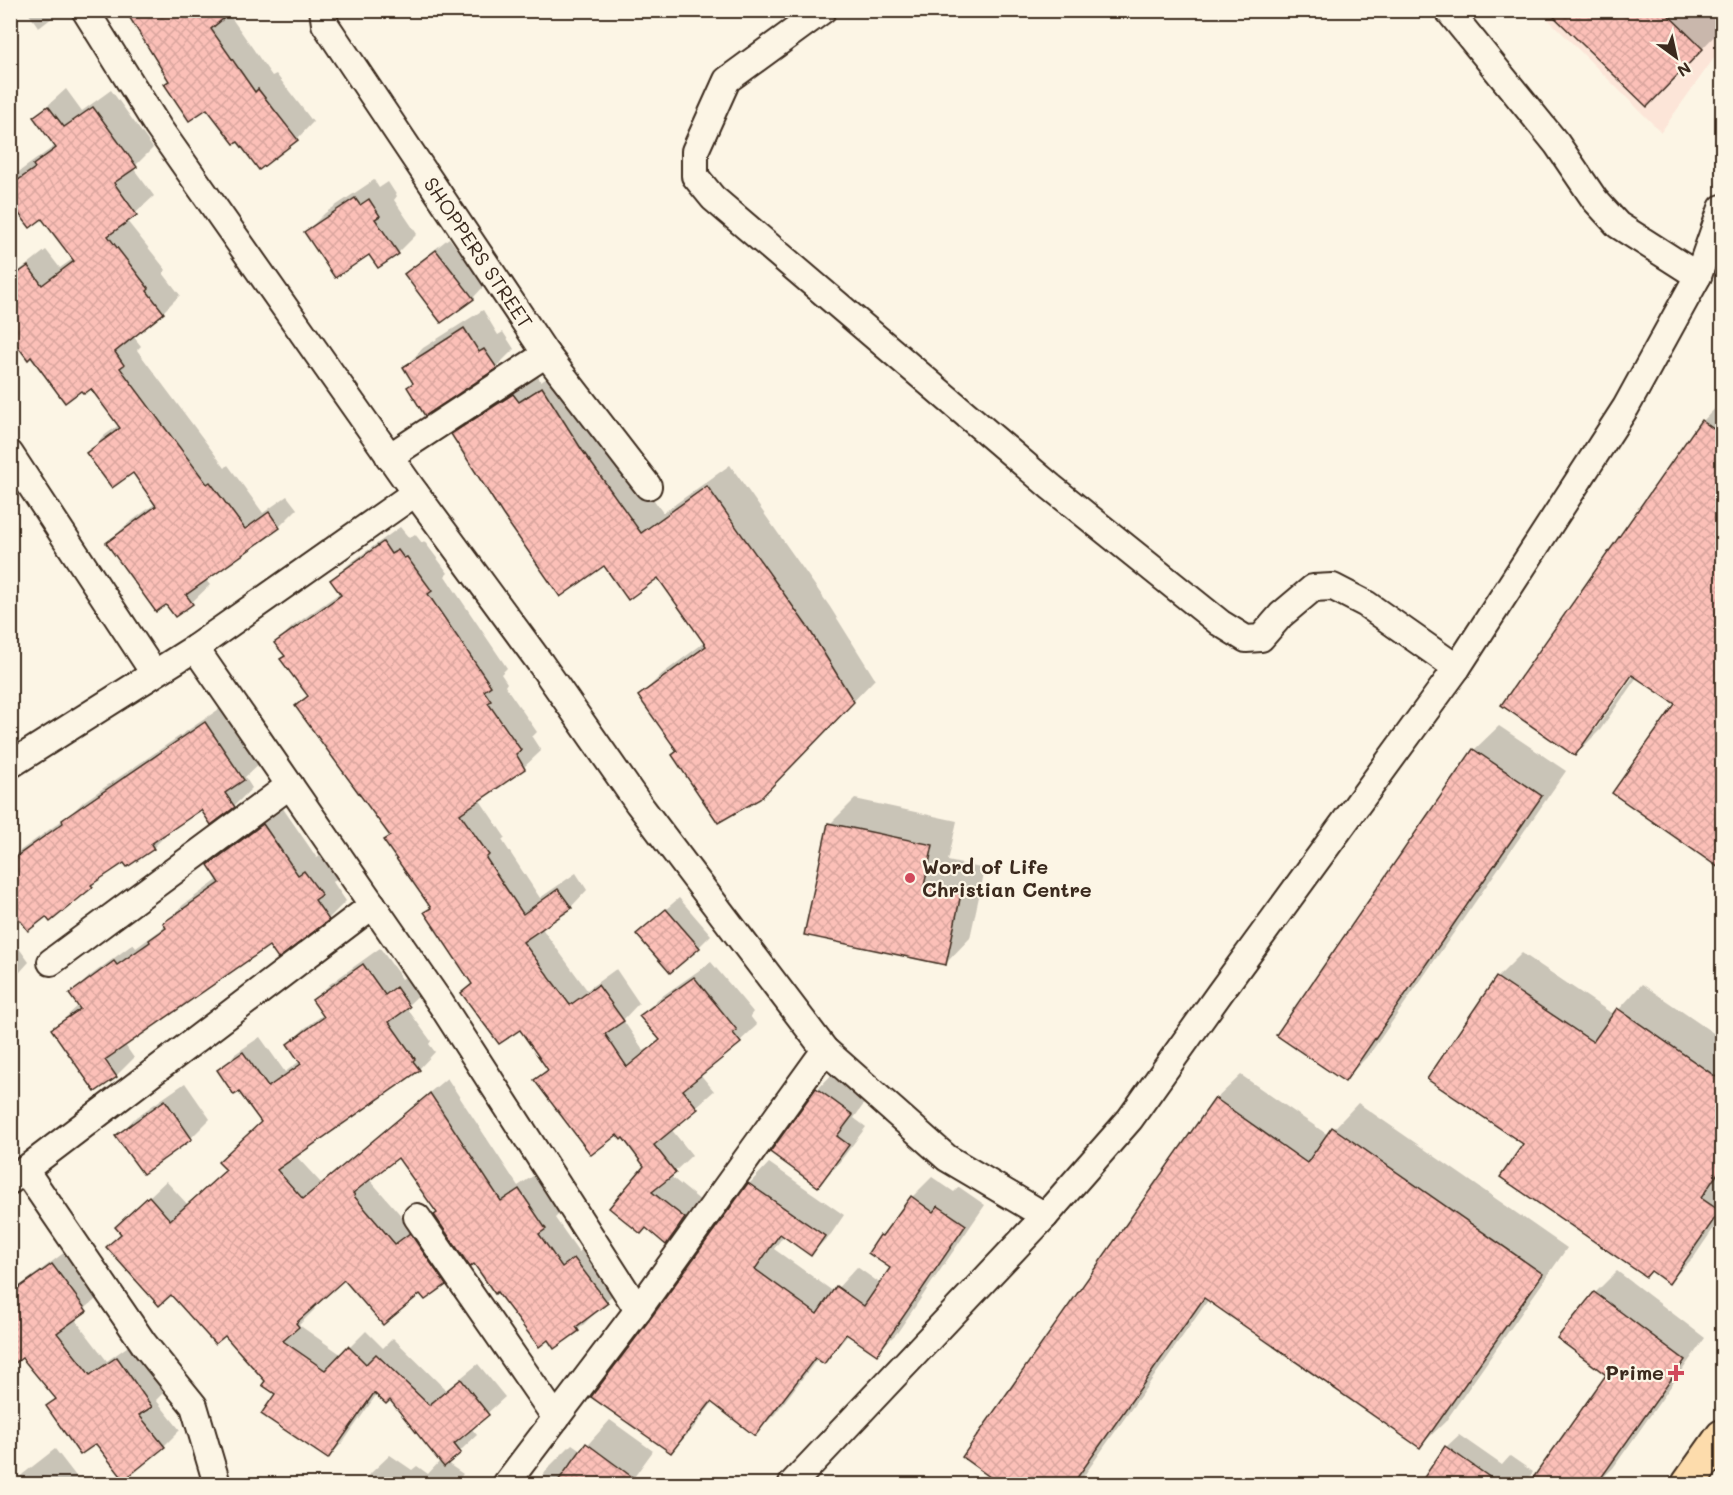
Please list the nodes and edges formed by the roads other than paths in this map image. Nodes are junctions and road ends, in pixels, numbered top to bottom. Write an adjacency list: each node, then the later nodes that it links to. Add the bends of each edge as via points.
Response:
1 (85, 10): 9 (street, via 158,127)
2 (323, 10): 7 (street, SHOPPERS STREET, via 325,24)
3 (823, 10): 13 (street, via 727,80 695,151 695,177 713,198 1051,487 1220,623 1246,639 1261,638 1313,588 1333,588 1366,604)
4 (1448, 10): 6 (street, via 1618,225)
5 (1722, 208): 6 (street)
6 (1698, 276): 13 (street, via 1626,407)
7 (546, 354): 9 (street); 10 (street, SHOPPERS STREET)
8 (10, 454): 14 (street)
9 (389, 457): 11 (street)
10 (648, 486)
11 (415, 493): 12 (street); 19 (street, via 638,803)
12 (195, 648): 14 (street); 16 (street)
13 (1457, 668): 21 (street, via 1130,1119)
14 (154, 674): 15 (street)
15 (10, 765)
16 (290, 785): 17 (street); 18 (street)
17 (373, 905): 20 (street); 23 (street)
18 (51, 962)
19 (825, 1050): 21 (street, via 947,1158); 23 (street)
20 (18, 1175): 26 (street, via 194,1406)
21 (1045, 1216): 28 (street)
22 (417, 1217): 24 (street)
23 (638, 1310): 24 (street)
24 (556, 1418): 27 (street)
25 (1722, 1436): 29 (main road)
26 (217, 1485)
27 (506, 1485)
28 (792, 1485)
29 (1688, 1485)

